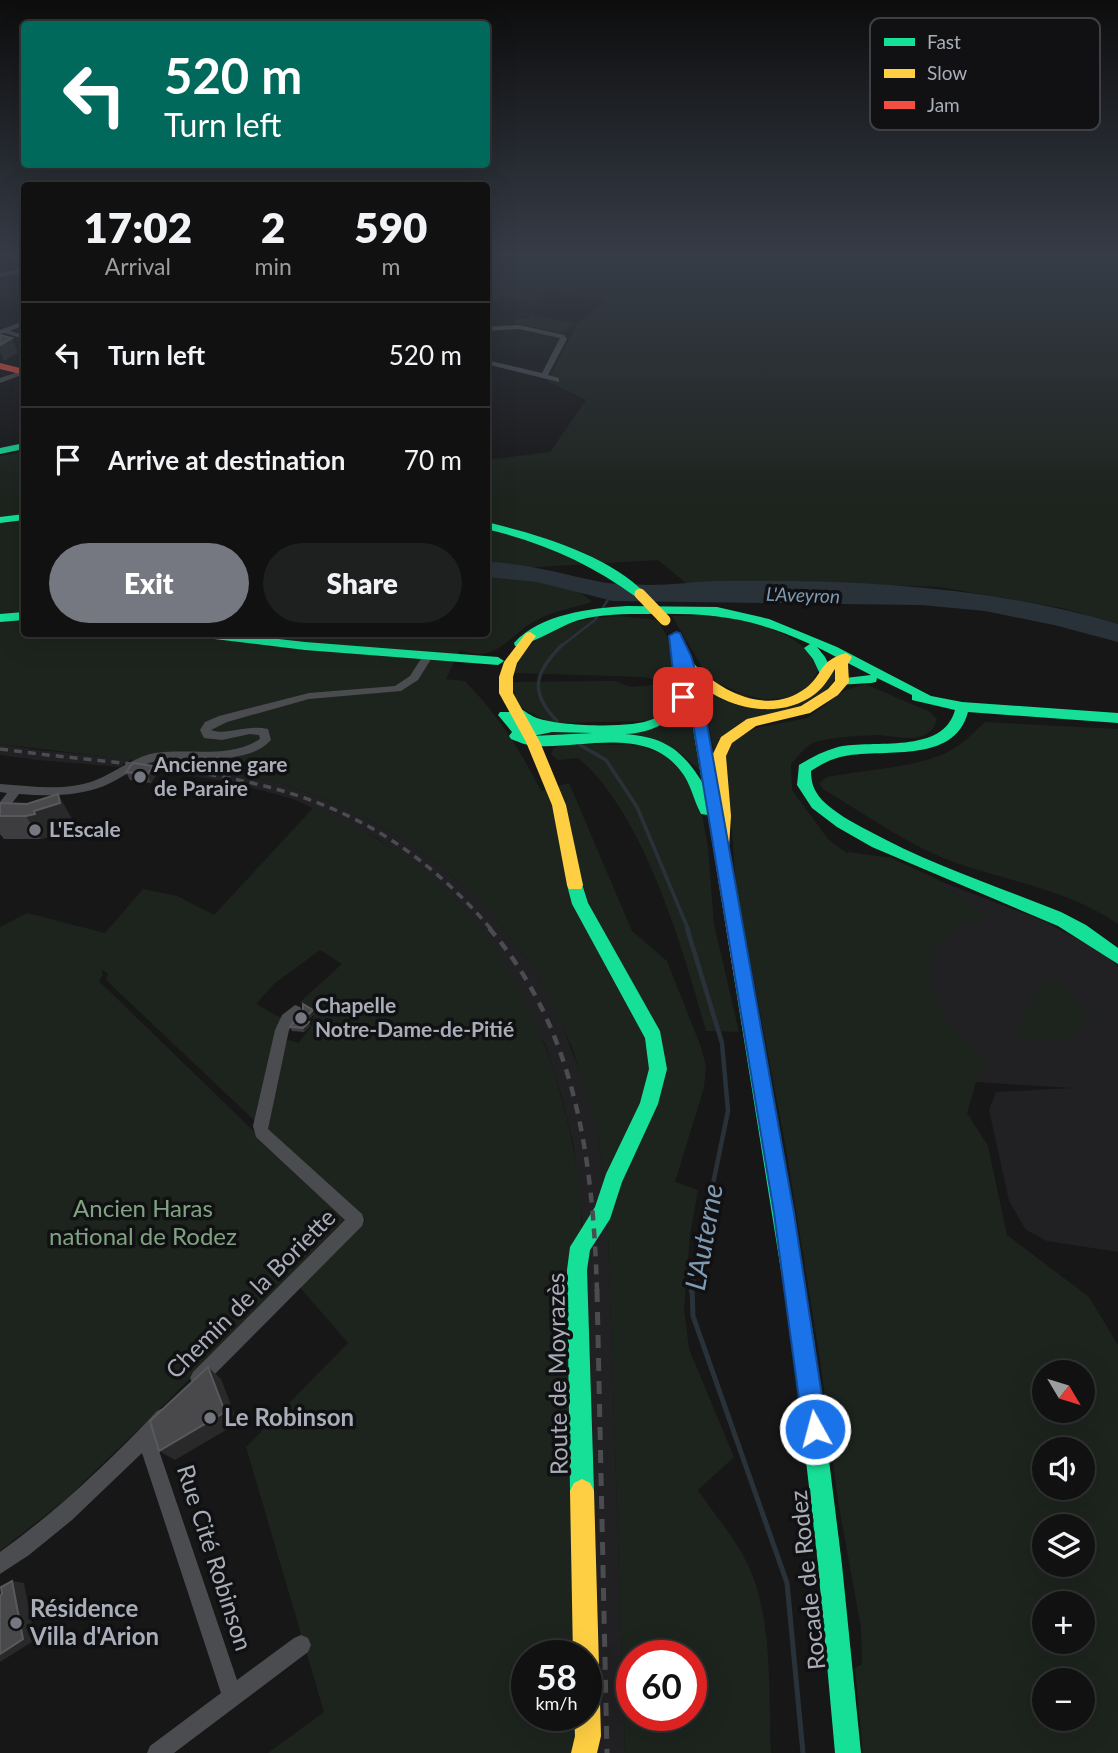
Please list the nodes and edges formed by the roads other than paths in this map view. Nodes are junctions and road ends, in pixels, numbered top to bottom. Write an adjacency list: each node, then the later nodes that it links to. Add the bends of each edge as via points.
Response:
1 (561, 336): 6 (street, via 564,339)
2 (490, 363): 6 (street)
3 (0, 366): 4 (main road)
4 (21, 371)
5 (21, 373): 8 (street)
6 (544, 376): 7 (street)
7 (556, 380)
8 (0, 381)
9 (21, 447): 10 (main road)
10 (0, 451)
11 (21, 519): 12 (main road)
12 (0, 522)
13 (490, 529): 17 (main road, Rocade de Rodez, bridge, via 566,549 592,561 626,583)
14 (21, 616): 15 (main road)
15 (0, 618)
16 (771, 624): 20 (main road); 20 (main road, via 819,657); 22 (main road, via 714,611 600,611 560,618 530,636)
17 (676, 636): 21 (main road, Rocade de Rodez); 29 (main road, via 683,697 671,713 636,727)
18 (230, 637): 19 (main road)
19 (428, 656): 22 (main road); 33 (street, via 414,678 397,689 309,696 223,719 205,730 216,737 264,732 266,740 254,748 198,758 154,757 75,790)
20 (837, 663): 21 (main road, via 806,697 775,704 754,704 717,692); 23 (main road); 24 (main road); 25 (main road)
21 (689, 667): 35 (main road, Rocade de Rodez)
22 (500, 670): 27 (main road, Route de Moyrazès)
23 (872, 679): 24 (main road); 25 (main road)
24 (842, 682): 35 (main road, via 805,710 752,722 726,740 719,756 724,816)
25 (936, 702): 26 (main road); 31 (main road, via 946,719 943,733)
26 (962, 707): 28 (main road); 31 (main road, via 959,722 948,736)
27 (510, 714): 29 (main road); 30 (main road, Route de Moyrazès)
28 (1118, 718)
29 (559, 727): 30 (main road)
30 (524, 736): 37 (main road, via 626,738 661,746 688,763 702,787 724,922); 48 (main road, Route de Moyrazès, via 533,765 549,784 566,833 580,904 654,1037 658,1069 649,1104 603,1212 580,1247 577,1270 587,1619)
31 (933, 742): 36 (main road, via 822,753 807,766 805,786 813,799 833,814 897,853)
32 (0, 788): 33 (street)
33 (15, 790): 34 (street)
34 (0, 811)
35 (721, 847): 37 (main road, Rocade de Rodez)
36 (985, 887): 38 (main road, via 1054,905); 39 (main road, via 1080,930)
37 (736, 932): 49 (main road, Rocade de Rodez, via 803,1339)
38 (1118, 942)
39 (1118, 957)
40 (295, 1011): 41 (street, Chemin de la Boriette, via 283,1025 261,1132 356,1220)
41 (191, 1386)
42 (173, 1406): 43 (street, Chemin de la Boriette)
43 (145, 1436): 44 (street, Chemin de la Boriette, via 59,1518); 46 (street, Rue Cité Robinson)
44 (0, 1564)
45 (301, 1645): 46 (street, Rue Cité Robinson)
46 (232, 1696): 47 (street, Rue Cité Robinson)
47 (157, 1753)
48 (584, 1753)
49 (848, 1753)

